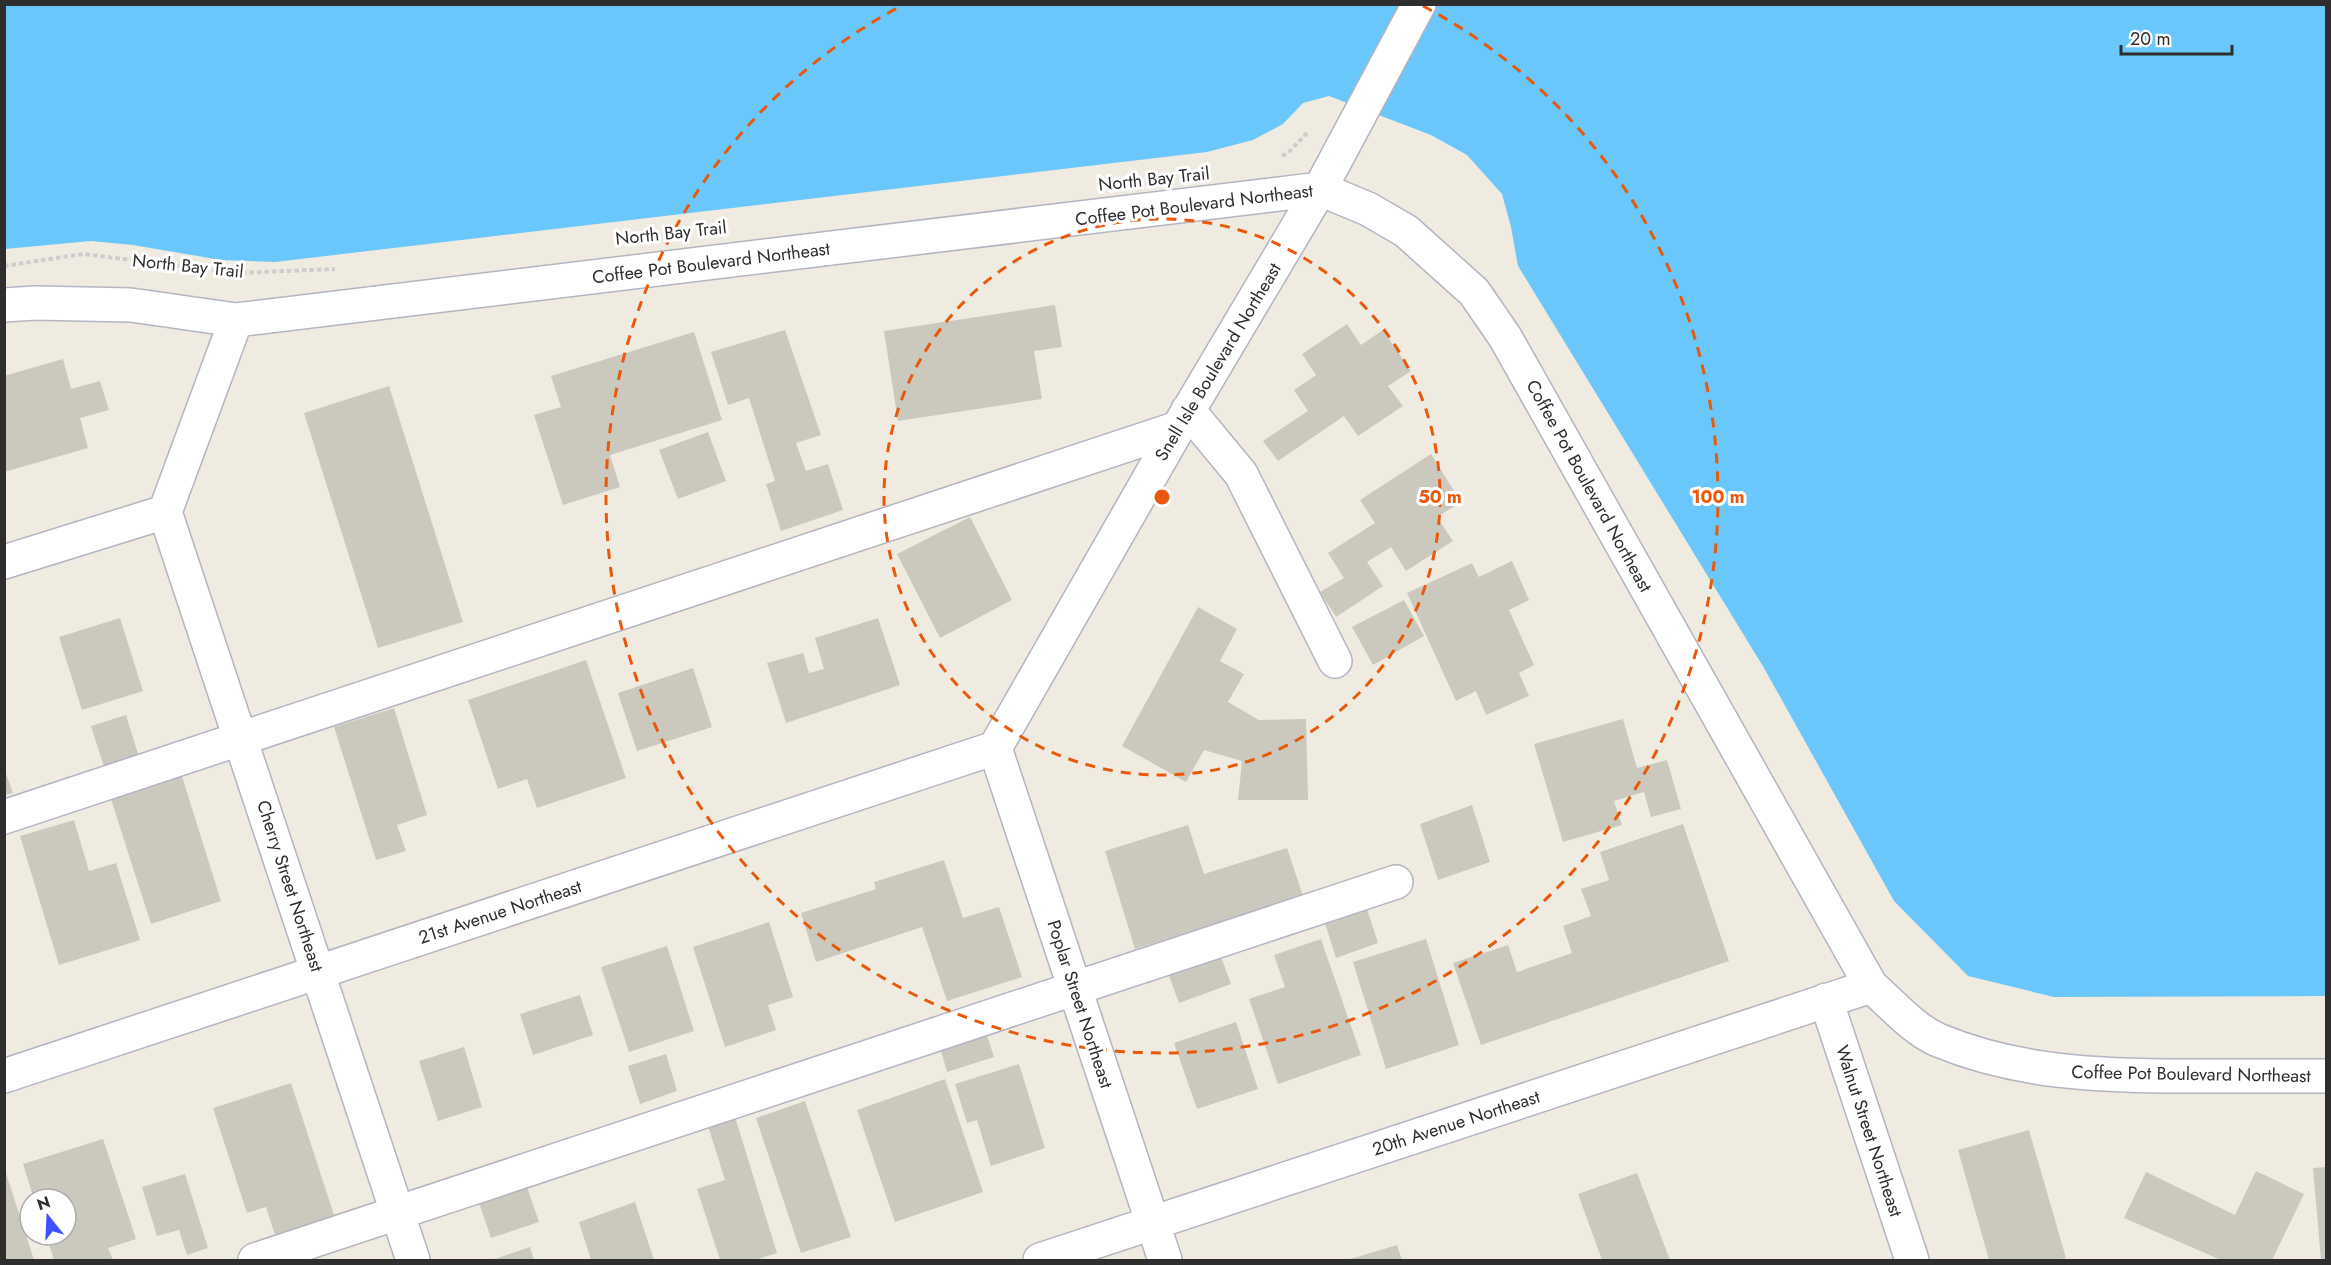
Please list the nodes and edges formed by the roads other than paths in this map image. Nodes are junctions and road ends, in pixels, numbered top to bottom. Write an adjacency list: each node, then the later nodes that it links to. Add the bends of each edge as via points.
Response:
1 (1419, 4): 2 (street, Snell Isle Boulevard Northeast)
2 (1320, 189): 4 (street, Coffee Pot Boulevard Northeast); 5 (street, Snell Isle Boulevard Northeast); 14 (street, Coffee Pot Boulevard Northeast, via 1368,209 1406,231 1474,292 1505,337)
3 (4, 305): 4 (street, Coffee Pot Boulevard Northeast, via 131,304)
4 (236, 320): 6 (street)
5 (1183, 419): 8 (street, via 1241,474); 9 (street); 10 (street, Snell Isle Boulevard Northeast)
6 (165, 512): 7 (street); 9 (street, Cherry Street Northeast)
7 (4, 562)
8 (1335, 661)
9 (241, 738): 11 (street); 13 (street, Cherry Street Northeast)
10 (995, 748): 13 (street, 21st Avenue Northeast); 15 (street, Poplar Street Northeast)
11 (4, 817)
12 (1396, 882): 15 (street)
13 (318, 972): 17 (street, 21st Avenue Northeast); 19 (street, Cherry Street Northeast)
14 (1871, 986): 16 (street, 20th Avenue Northeast); 18 (street, Coffee Pot Boulevard Northeast, via 1937,1040 2038,1069 2109,1076)
15 (1075, 989): 19 (street); 20 (street, Poplar Street Northeast)
16 (1826, 1000): 20 (street, 20th Avenue Northeast); 25 (street, Walnut Street Northeast)
17 (4, 1076)
18 (2326, 1076)
19 (398, 1213): 21 (street); 22 (street, Cherry Street Northeast)
20 (1153, 1223): 23 (street, 20th Avenue Northeast); 24 (street, Poplar Street Northeast)
21 (255, 1260)
22 (413, 1260)
23 (1040, 1260)
24 (1165, 1260)
25 (1912, 1260)

